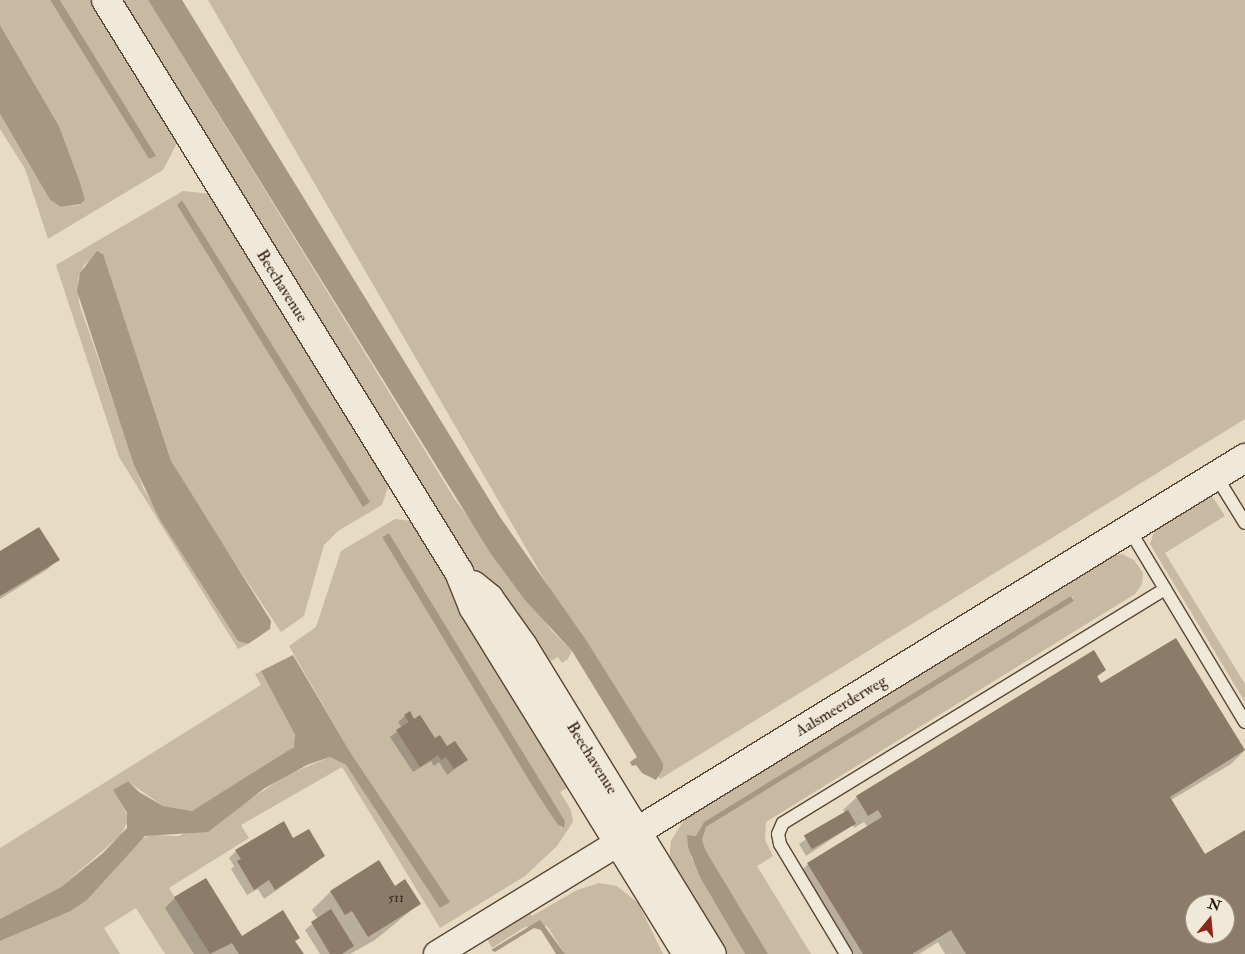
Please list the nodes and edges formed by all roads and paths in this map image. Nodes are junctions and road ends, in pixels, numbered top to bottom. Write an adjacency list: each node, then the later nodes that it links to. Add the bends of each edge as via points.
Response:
1 (106, 0): 8 (street, Beechavenue, via 459,572 473,607)
2 (1245, 458): 3 (street, Aalsmeerderweg)
3 (1216, 476): 4 (lane); 5 (street, Aalsmeerderweg)
4 (1245, 522)
5 (1129, 529): 6 (lane); 8 (street, Aalsmeerderweg)
6 (1164, 589): 7 (lane); 12 (lane, via 784,823 778,834 780,844)
7 (1245, 722)
8 (627, 837): 9 (street, Aalsmeerderweg); 10 (street, Beechavenue); 11 (street, Beechavenue)
9 (437, 954)
10 (686, 954)
11 (712, 954)
12 (846, 954)

